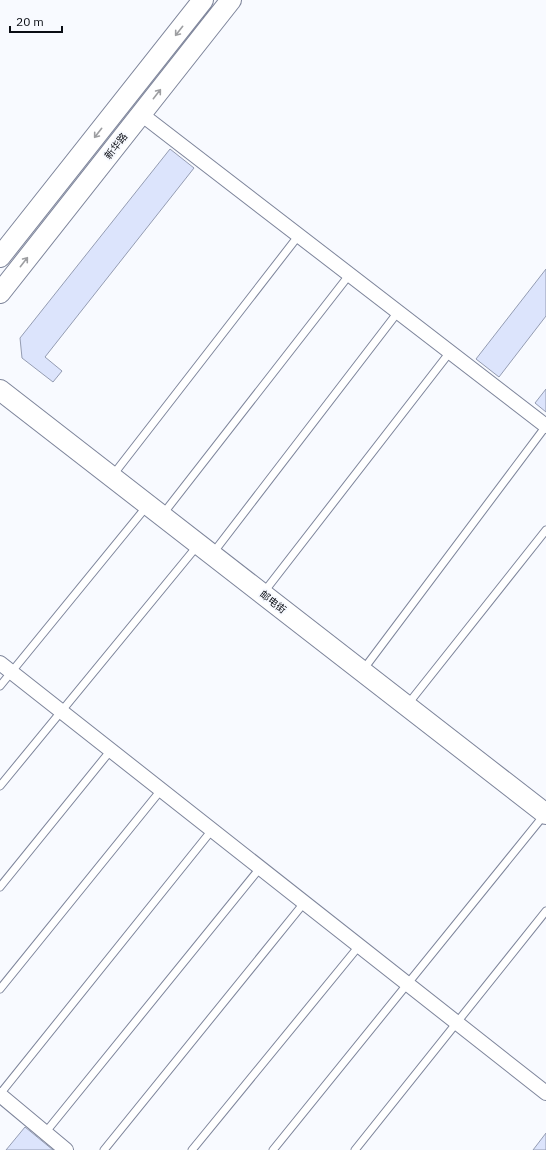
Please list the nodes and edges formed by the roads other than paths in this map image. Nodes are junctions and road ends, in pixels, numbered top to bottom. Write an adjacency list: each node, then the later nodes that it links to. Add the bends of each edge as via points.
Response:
1 (203, 0): 5 (main road, one-way to 5)
2 (231, 0): 3 (main road, 新华路, one-way to 2)
3 (142, 114): 4 (street); 7 (main road, 新华路, one-way to 3)
4 (298, 235): 6 (street); 12 (lane)
5 (0, 257)
6 (350, 274): 8 (street); 13 (lane)
7 (0, 293)
8 (398, 312): 9 (street); 15 (lane)
9 (450, 352): 11 (street); 16 (lane)
10 (0, 390): 12 (main road, 邮电街)
11 (546, 426): 18 (lane)
12 (111, 477): 13 (main road, 邮电街)
13 (155, 510): 15 (main road, 邮电街); 19 (lane)
14 (546, 530): 21 (lane)
15 (205, 549): 16 (main road, 邮电街); 22 (lane)
16 (262, 594): 18 (main road, 邮电街)
17 (0, 663): 19 (street)
18 (362, 671): 21 (main road, 邮电街)
19 (11, 672): 20 (lane); 22 (street)
20 (0, 686)
21 (406, 706): 26 (main road, 邮电街)
22 (62, 712): 23 (street); 24 (lane)
23 (111, 750): 25 (street); 29 (lane)
24 (0, 786)
25 (161, 790): 27 (street); 34 (lane)
26 (546, 814): 33 (lane)
27 (212, 830): 28 (street); 37 (lane)
28 (260, 868): 30 (street); 38 (lane)
29 (0, 887)
30 (304, 903): 32 (street); 40 (lane)
31 (546, 911): 35 (lane)
32 (359, 946): 33 (street); 41 (lane)
33 (407, 984): 35 (street); 42 (lane)
34 (0, 989)
35 (457, 1023): 36 (street); 43 (lane)
36 (546, 1093)
37 (0, 1094): 38 (street)
38 (45, 1133): 39 (street)
39 (66, 1150)
40 (104, 1150)
41 (192, 1150)
42 (273, 1150)
43 (355, 1150)

